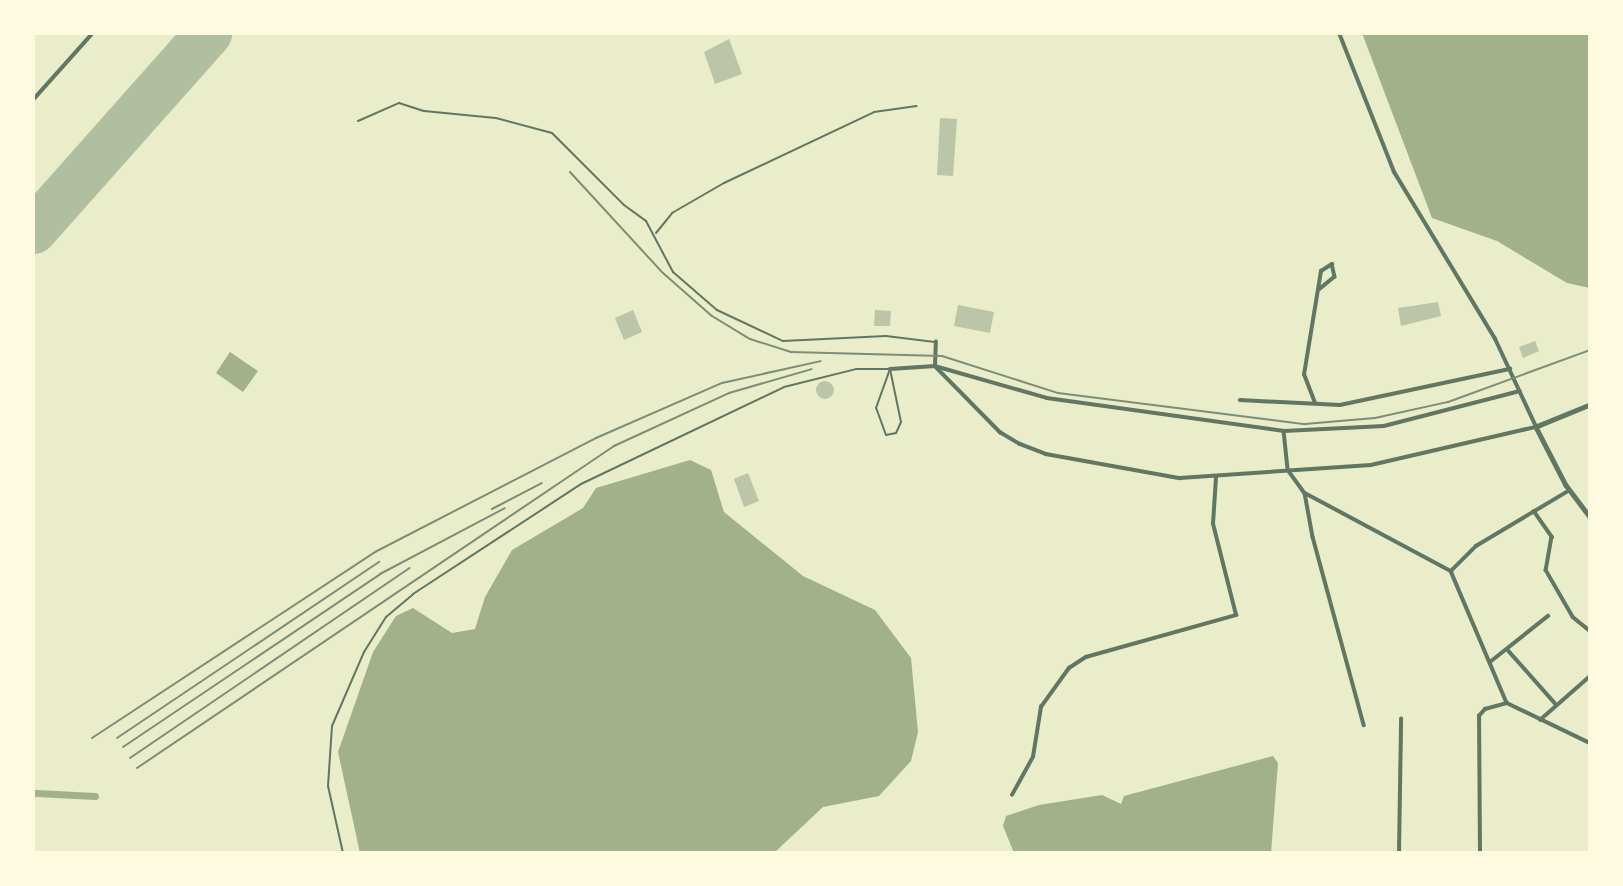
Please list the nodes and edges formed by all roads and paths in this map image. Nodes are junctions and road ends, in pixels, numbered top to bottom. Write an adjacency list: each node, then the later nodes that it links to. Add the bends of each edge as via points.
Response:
1 (93, 33): 3 (street)
2 (1339, 33): 11 (street, via 1399,182)
3 (33, 100)
4 (917, 106): 6 (lane, via 874,112 724,183 672,213)
5 (358, 121): 6 (lane, via 403,104 552,133)
6 (655, 234): 8 (lane, via 673,272 695,296 783,341 886,336)
7 (1320, 289): 7 (street, via 1322,268 1332,264 1335,277); 14 (street, via 1304,375)
8 (936, 342): 9 (street)
9 (935, 366): 10 (street); 17 (street, via 1047,398); 19 (street, via 1000,432 1020,444 1117,468 1180,478)
10 (890, 369): 10 (lane, via 876,408 886,435 896,433 901,422); 37 (lane, via 856,369 783,387 581,484 413,594 386,617 364,652 330,739 328,786)
11 (1510, 369): 12 (street); 14 (street, via 1368,400)
12 (1520, 391): 16 (street); 17 (street, via 1384,426)
13 (1240, 401): 14 (street)
14 (1315, 403)
15 (1590, 405): 16 (street)
16 (1536, 427): 18 (street, via 1371,465); 20 (street)
17 (1284, 432): 18 (street)
18 (1288, 470): 19 (street); 21 (street)
19 (1216, 477): 36 (street, via 1213,524 1236,615 1086,657 1069,667 1041,708 1033,757)
20 (1570, 490): 22 (street); 23 (street)
21 (1305, 492): 24 (street); 34 (street, via 1312,537)
22 (1535, 511): 24 (street, via 1476,547); 26 (street, via 1552,537 1546,570 1573,617)
23 (1590, 517)
24 (1451, 571): 28 (street)
25 (1548, 616): 27 (street)
26 (1590, 631)
27 (1507, 649): 28 (street); 31 (street)
28 (1490, 662): 30 (street)
29 (1590, 676): 31 (street)
30 (1507, 703): 33 (street); 39 (street, via 1485,709 1479,716)
31 (1555, 703): 33 (street)
32 (1401, 719): 38 (street)
33 (1540, 720): 35 (street)
34 (1364, 724)
35 (1590, 742)
36 (1012, 795)
37 (343, 853)
38 (1399, 853)
39 (1480, 853)

